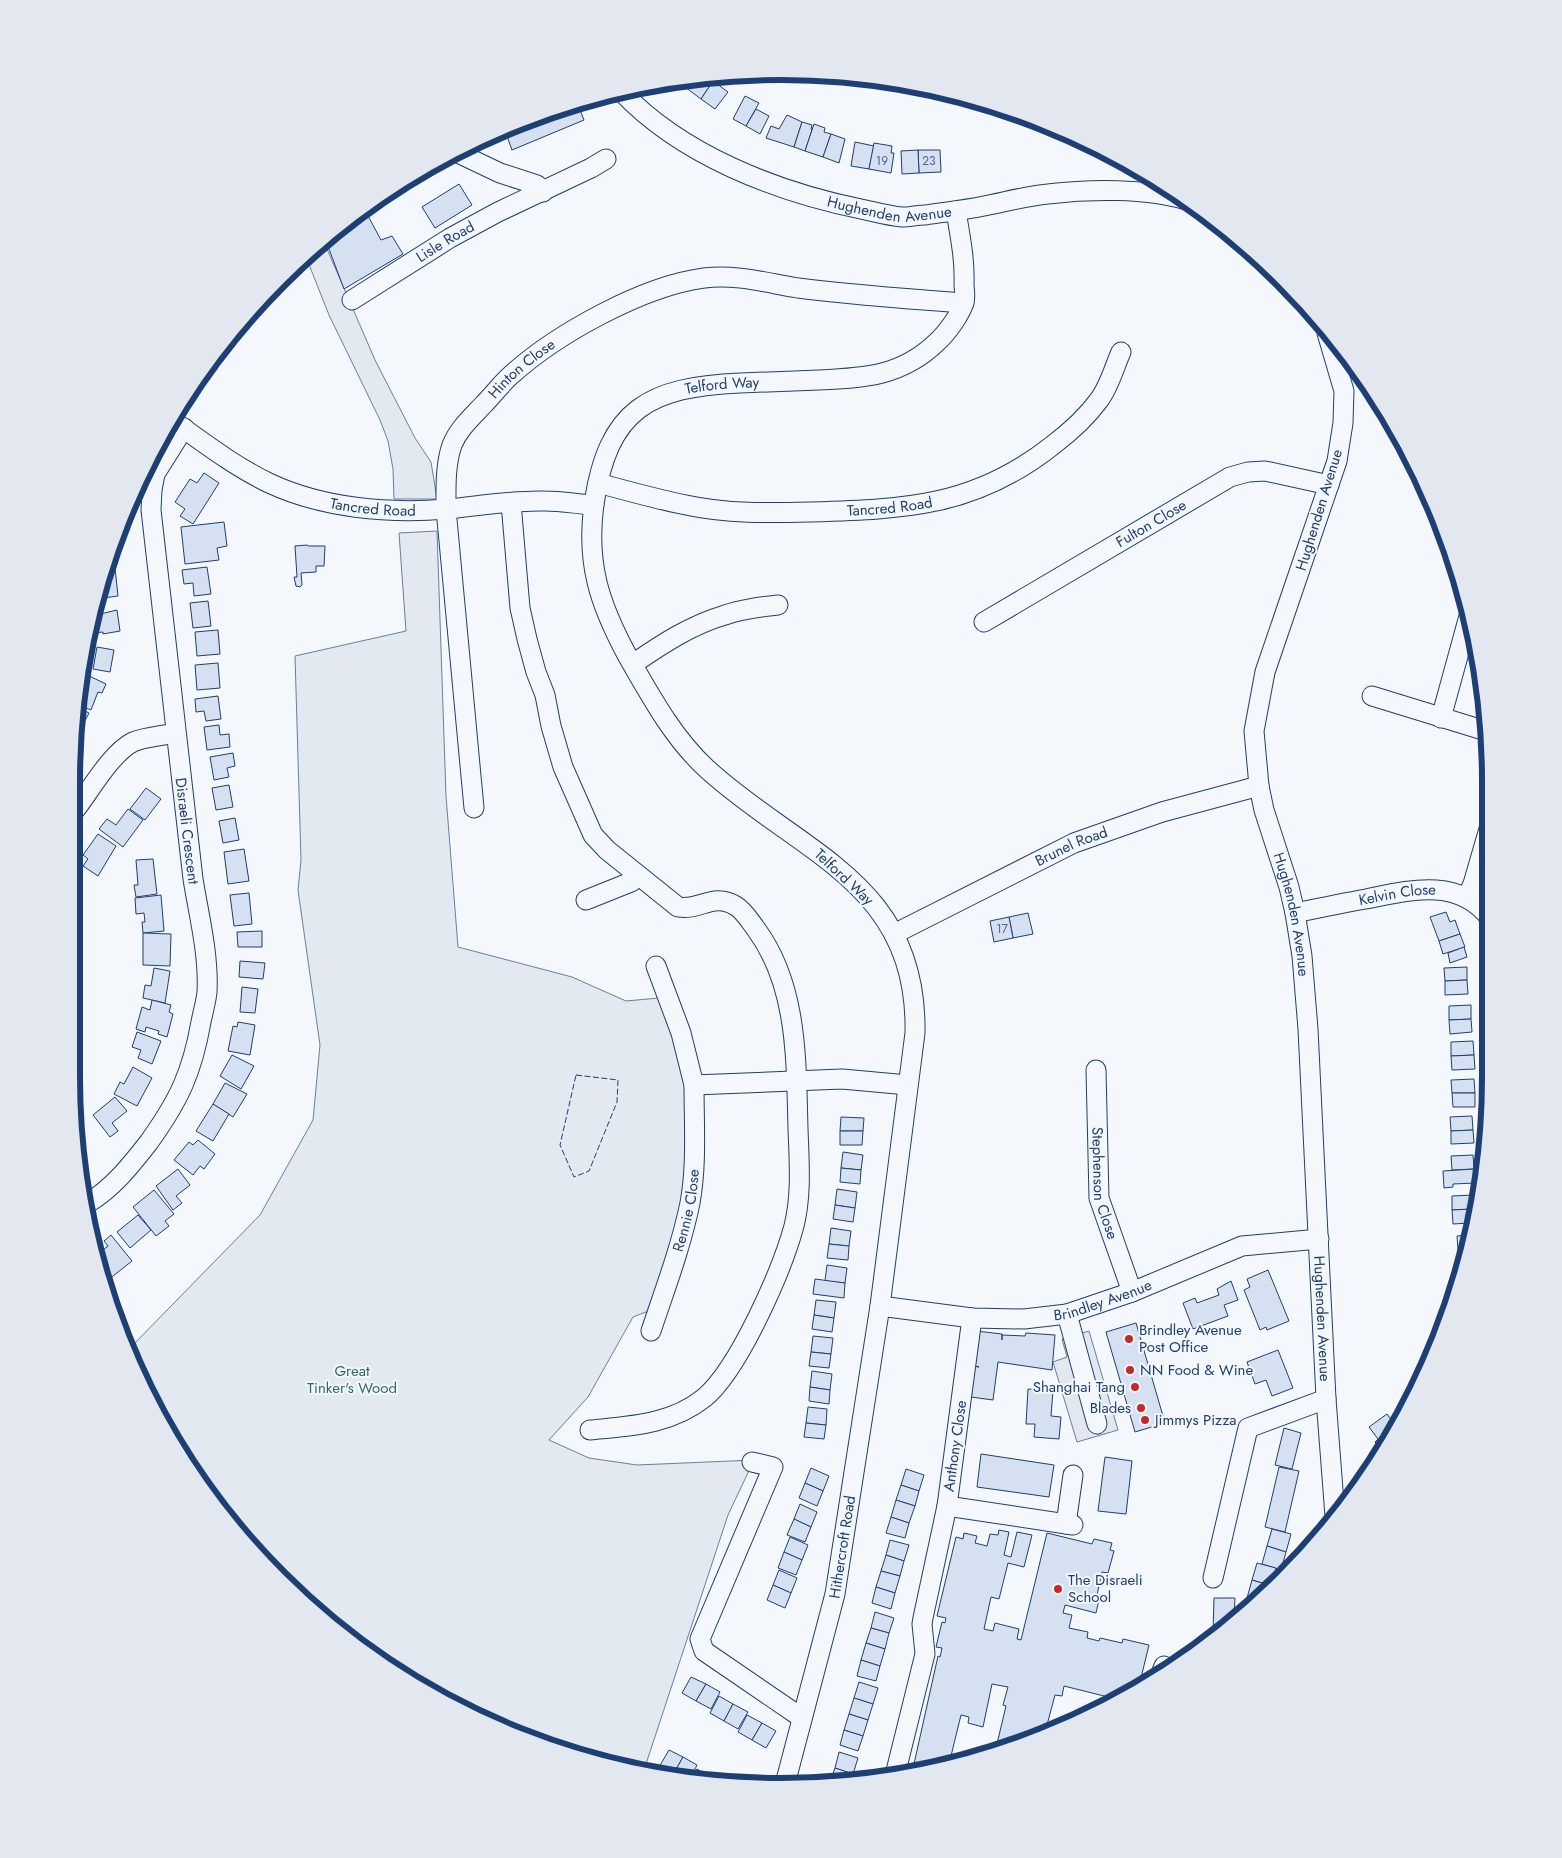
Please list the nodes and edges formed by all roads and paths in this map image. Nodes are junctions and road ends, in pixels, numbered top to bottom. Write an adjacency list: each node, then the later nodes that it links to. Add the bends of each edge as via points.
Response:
1 (626, 97): 6 (street, Hughenden Avenue, via 637,109 693,147 794,193 902,217)
2 (464, 156): 4 (street, via 537,185)
3 (606, 159): 4 (street, Lisle Road)
4 (543, 192): 7 (street, Lisle Road, via 450,238)
5 (1166, 195): 6 (street, Hughenden Avenue, via 1119,191 1056,194)
6 (956, 211): 8 (street, Telford Way, via 965,266)
7 (352, 300)
8 (964, 303): 12 (street, Telford Way, via 946,334 914,361 896,370 836,379 709,385 661,396 645,404 619,430 603,462); 16 (street, Hinton Close, via 797,288 728,277 696,280 641,296 602,313 548,347 510,376 461,428 452,446 446,475)
9 (1121, 352): 12 (street, Tancred Road, via 1100,399 1069,432 1034,460 1006,476 968,493 937,502 842,511 745,512 686,505)
10 (1341, 360): 13 (street, Hughenden Avenue, via 1343,423)
11 (179, 425): 16 (street, Tancred Road, via 245,470 301,496 359,507); 24 (street, Disraeli Crescent, via 155,474 151,510)
12 (598, 483): 15 (street, Telford Way)
13 (1329, 486): 18 (street, Fulton Close, via 1265,471 1230,478); 25 (street, Hughenden Avenue, via 1265,672 1254,731)
14 (511, 503): 15 (street, Tancred Road, via 544,500); 16 (street, Tancred Road); 29 (street, via 520,608 526,639 563,767 593,835)
15 (594, 505): 20 (street, Telford Way, via 592,533 597,587 608,617)
16 (446, 509): 27 (street, Hinton Close)
17 (778, 605): 20 (street, via 746,610 703,623)
18 (984, 622)
19 (1465, 629): 22 (street)
20 (633, 664): 34 (street, Telford Way, via 675,734 705,768 751,806 839,868 869,897)
21 (1372, 696): 22 (street)
22 (1441, 718): 23 (street)
23 (1479, 729)
24 (175, 733): 26 (street, via 134,742 122,750); 40 (street, Disraeli Crescent, via 193,880 204,938 207,992 196,1052 169,1114 119,1178)
25 (1259, 786): 33 (street, Hughenden Avenue); 34 (street, Brunel Road, via 1162,812 1074,843)
26 (80, 803)
27 (474, 808)
28 (1482, 851): 30 (street)
29 (638, 876): 31 (street, via 631,882); 37 (street, via 678,907 723,900 738,908 749,920 772,957 786,995 794,1035)
30 (1467, 897): 32 (street, Kelvin Close); 33 (street, Kelvin Close, via 1432,889 1410,890)
31 (586, 900)
32 (1482, 909)
33 (1295, 913): 41 (street, Hughenden Avenue, via 1308,1029)
34 (894, 934): 39 (street, Telford Way, via 905,958 915,1011)
35 (656, 966): 38 (street, Rennie Close, via 681,1034)
36 (1096, 1070): 42 (street, Stephenson Close, via 1099,1198)
37 (797, 1081): 38 (street); 39 (street, via 842,1079); 49 (street, via 799,1176 794,1225 776,1274 735,1359 715,1388 673,1417)
38 (694, 1085): 46 (street, Rennie Close, via 694,1162 690,1203 672,1272)
39 (908, 1085): 43 (street, Telford Way)
40 (91, 1201)
41 (1319, 1239): 42 (street, Brindley Avenue, via 1242,1246); 47 (street, Hughenden Avenue)
42 (1132, 1292): 44 (street, Brindley Avenue)
43 (880, 1306): 45 (street, Brindley Avenue); 55 (street, Hithercroft Road, via 835,1594)
44 (1068, 1314): 45 (street, Brindley Avenue, via 1024,1319); 48 (street)
45 (972, 1318): 52 (street, Anthony Close)
46 (651, 1331)
47 (1326, 1399): 53 (street, Hughenden Avenue); 54 (street, via 1248,1428)
48 (1097, 1424)
49 (590, 1430)
50 (752, 1462): 55 (street, via 773,1466 700,1639 704,1650)
51 (1073, 1475): 52 (street, Anthony Close, via 1070,1525)
52 (947, 1506): 56 (street, via 923,1618 925,1654)
53 (1335, 1506)
54 (1214, 1578)
55 (802, 1718): 57 (street, Hithercroft Road)
56 (897, 1768)
57 (787, 1778)

